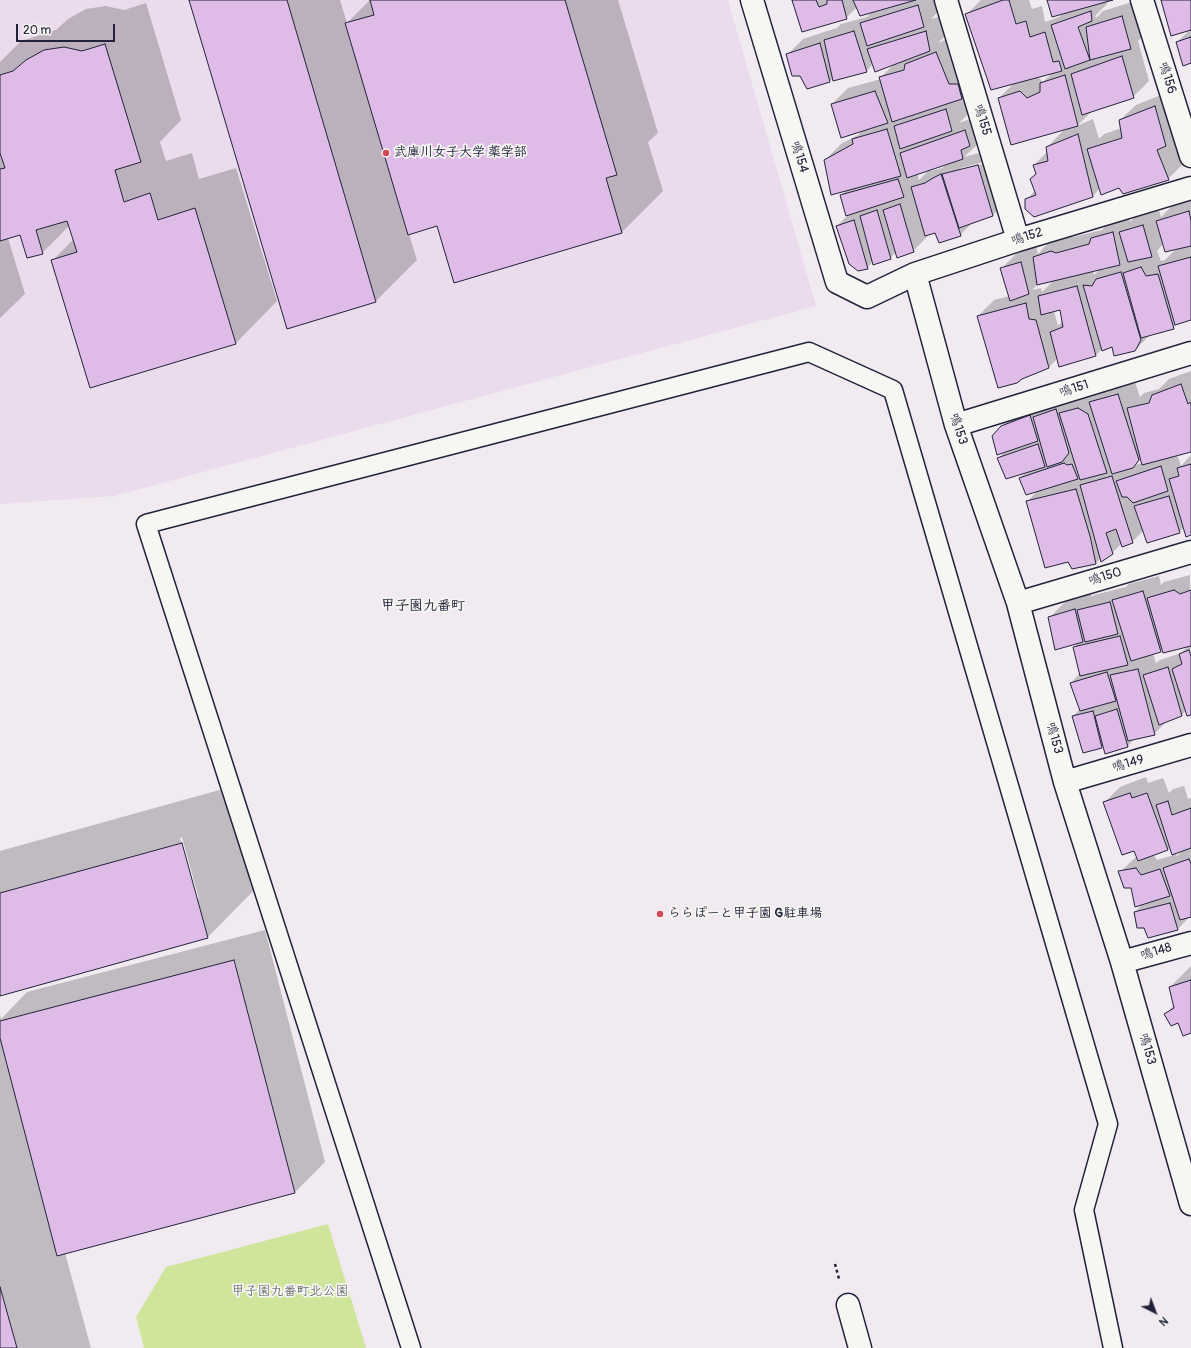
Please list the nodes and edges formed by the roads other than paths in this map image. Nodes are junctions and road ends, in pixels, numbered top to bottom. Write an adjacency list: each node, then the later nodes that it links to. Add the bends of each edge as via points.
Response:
1 (752, 0): 8 (street, 鳴154, via 836,282)
2 (946, 0): 6 (street, 鳴155)
3 (1142, 0): 4 (street, 鳴156)
4 (1191, 156)
5 (1191, 188): 6 (street, 鳴152)
6 (1018, 240): 7 (street, 鳴152)
7 (915, 274): 8 (street, 鳴152); 10 (street, 鳴153)
8 (867, 296)
9 (1191, 354): 10 (street, 鳴151)
10 (956, 425): 12 (street, 鳴153)
11 (1191, 552): 12 (street, 鳴150)
12 (1018, 603): 14 (street, 鳴153)
13 (1191, 745): 14 (street, 鳴149)
14 (1065, 782): 16 (street, 鳴153)
15 (1191, 943): 16 (street, 鳴148)
16 (1122, 962): 17 (street, 鳴153)
17 (1187, 1178): 18 (street, 鳴153)
18 (1191, 1204)
19 (848, 1305): 21 (street)
20 (411, 1348): 22 (lane, via 146,524 809,352 894,390 1108,1124 1084,1210)
21 (860, 1348)
22 (1114, 1348)

